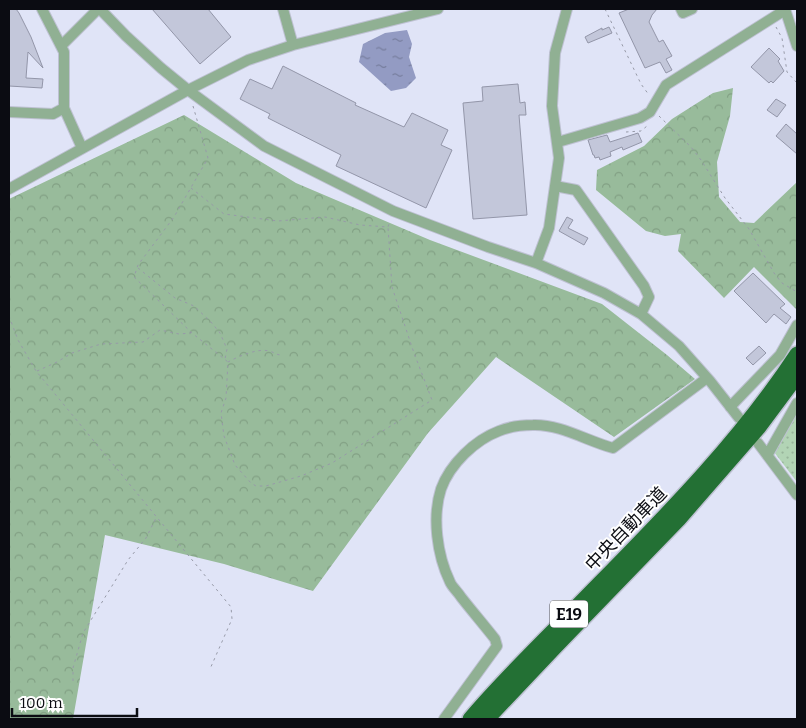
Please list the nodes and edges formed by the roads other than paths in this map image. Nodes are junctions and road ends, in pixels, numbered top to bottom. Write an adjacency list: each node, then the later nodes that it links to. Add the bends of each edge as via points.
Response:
1 (42, 9): 10 (street)
2 (99, 9): 10 (street); 12 (street)
3 (283, 9): 9 (street)
4 (438, 9): 9 (street)
5 (566, 9): 15 (street, via 555,53 552,106)
6 (681, 9): 7 (street, via 683,13)
7 (692, 9)
8 (785, 9): 11 (street); 15 (street, via 666,85 650,112 640,118)
9 (292, 45): 12 (street, via 248,60)
10 (61, 46): 13 (street, via 64,52)
11 (797, 46)
12 (188, 90): 16 (street); 19 (street, via 264,146 393,212)
13 (64, 108): 14 (street, via 53,114); 16 (street)
14 (9, 112)
15 (558, 142): 17 (street)
16 (82, 148): 18 (street)
17 (555, 186): 19 (street, via 549,228); 20 (street, via 576,190 644,286 649,296)
18 (9, 189)
19 (536, 263): 20 (street, via 604,293)
20 (641, 314): 24 (street, via 679,346)
21 (797, 325): 26 (street, via 780,355)
22 (797, 354): 32 (highway, 中央自動車道 / E19, via 706,471)
23 (797, 376): 33 (highway, 中央自動車道 / E19, via 759,427 679,519)
24 (707, 378): 26 (street); 31 (street, via 613,448 553,427 514,427 499,430 474,445 448,473 441,489 437,513 443,561 450,583 495,639 497,646)
25 (797, 403): 29 (street)
26 (730, 407): 27 (street)
27 (739, 418)
28 (758, 443): 29 (street)
29 (768, 454): 30 (street)
30 (797, 495)
31 (444, 719)
32 (470, 719)
33 (487, 719)

